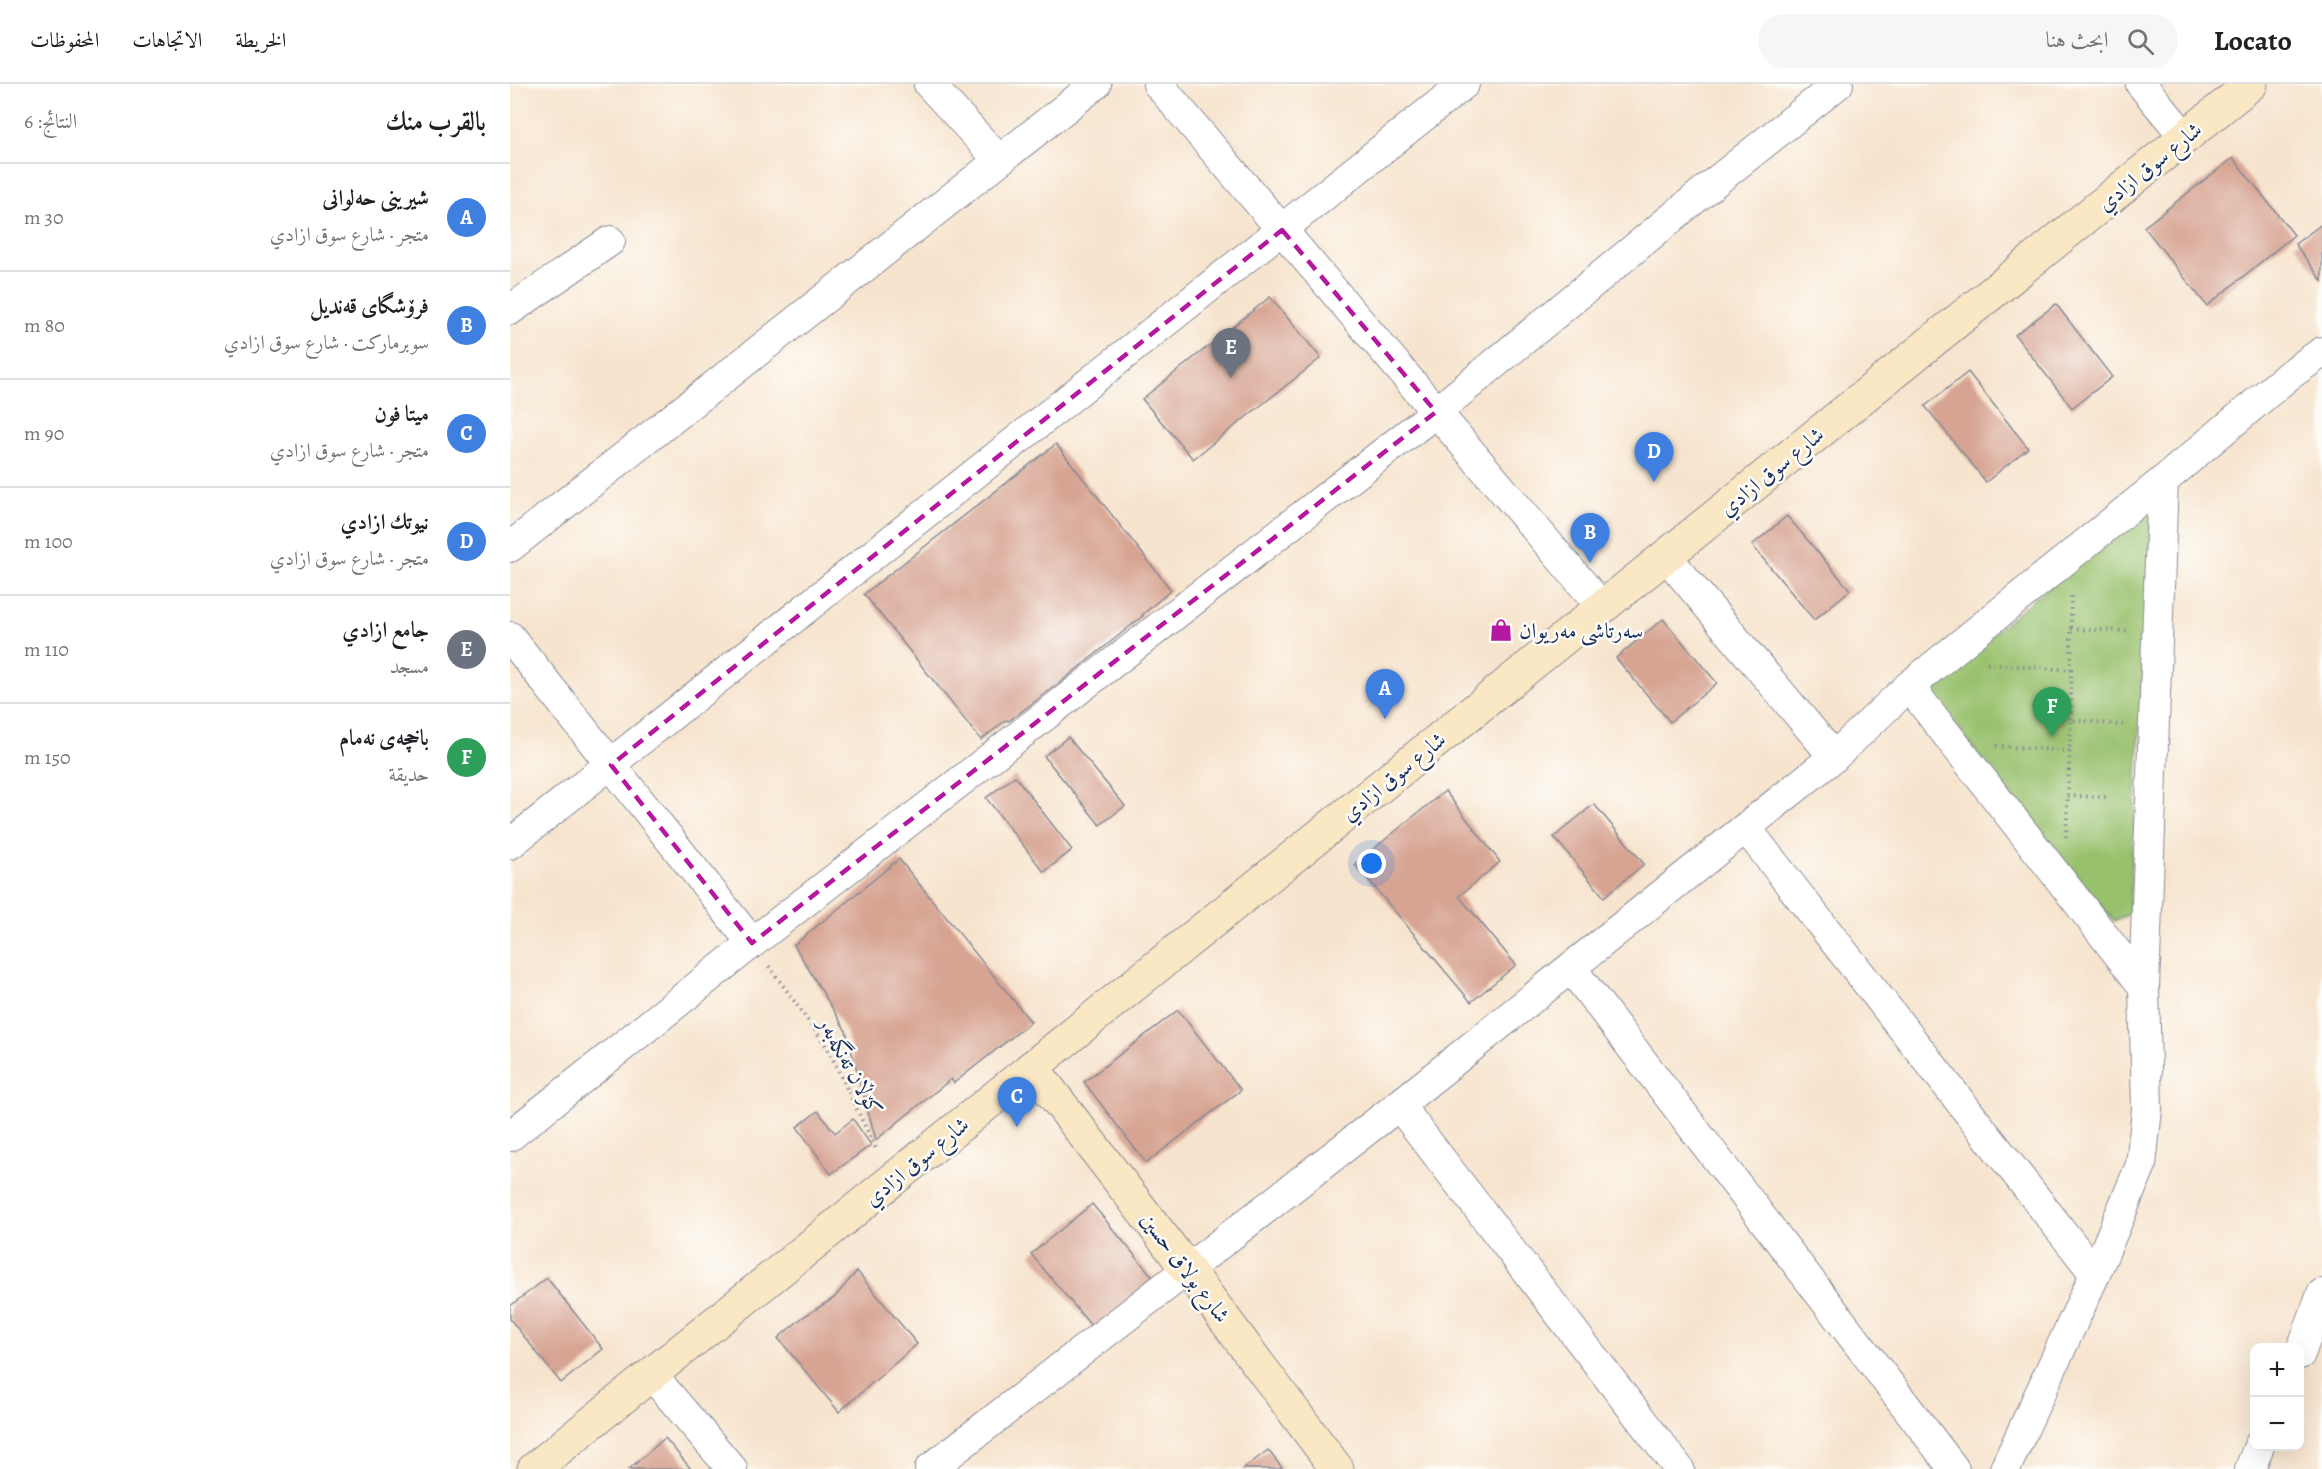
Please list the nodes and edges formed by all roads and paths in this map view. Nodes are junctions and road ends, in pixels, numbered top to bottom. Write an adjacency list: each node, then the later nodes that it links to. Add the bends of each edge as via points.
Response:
1 (930, 84): 9 (street)
2 (1096, 84): 9 (street)
3 (1158, 84): 10 (street)
4 (1464, 84): 10 (street)
5 (1838, 84): 14 (street)
6 (2140, 84): 8 (street)
7 (2251, 84): 8 (street, شارع سوق ازادي)
8 (2185, 137): 17 (street, شارع سوق ازادي)
9 (999, 160): 16 (street)
10 (1282, 230): 14 (street); 31 (street)
11 (610, 241): 12 (street)
12 (510, 310)
13 (2322, 352): 15 (street)
14 (1436, 412): 19 (street); 37 (street)
15 (2163, 481): 25 (street); 39 (street)
16 (510, 547)
17 (1666, 556): 19 (street, شارع سوق ازادي); 30 (street)
18 (2070, 585): 20 (path)
19 (1602, 607): 40 (street, شارع سوق ازادي)
20 (2071, 629): 21 (path); 24 (path)
21 (2135, 631)
22 (510, 637): 31 (street)
23 (1987, 664): 24 (path)
24 (2071, 670): 26 (path)
25 (1909, 686): 30 (street); 39 (street)
26 (2071, 720): 27 (path); 29 (path)
27 (2134, 726)
28 (1988, 745): 29 (path)
29 (2070, 751): 32 (path)
30 (1834, 757): 34 (street)
31 (611, 765): 36 (street); 37 (street)
32 (2068, 796): 33 (path); 35 (path)
33 (2109, 797)
34 (1746, 828): 38 (street); 45 (street)
35 (2066, 838)
36 (510, 844)
37 (752, 943): 42 (street); 43 (path, کۆڵان تەنگەبەر, via 827,1047)
38 (1571, 968): 41 (street); 55 (street)
39 (2144, 987): 45 (street, via 2147,1109 2141,1165)
40 (1032, 1067): 43 (street, شارع سوق ازادي); 44 (street, شارع بولاق حسين)
41 (1399, 1105): 44 (street); 54 (street)
42 (510, 1136)
43 (890, 1181): 48 (street, شارع سوق ازادي)
44 (1187, 1269): 52 (street); 53 (street, شارع بولاق حسين)
45 (2095, 1274): 56 (street)
46 (2322, 1294): 47 (street)
47 (2304, 1343)
48 (651, 1374): 50 (street, شارع سوق ازادي); 51 (street)
49 (2257, 1451): 57 (street)
50 (534, 1469)
51 (732, 1469)
52 (930, 1469)
53 (1337, 1469)
54 (1679, 1469)
55 (1954, 1469)
56 (2005, 1469)
57 (2250, 1469)

